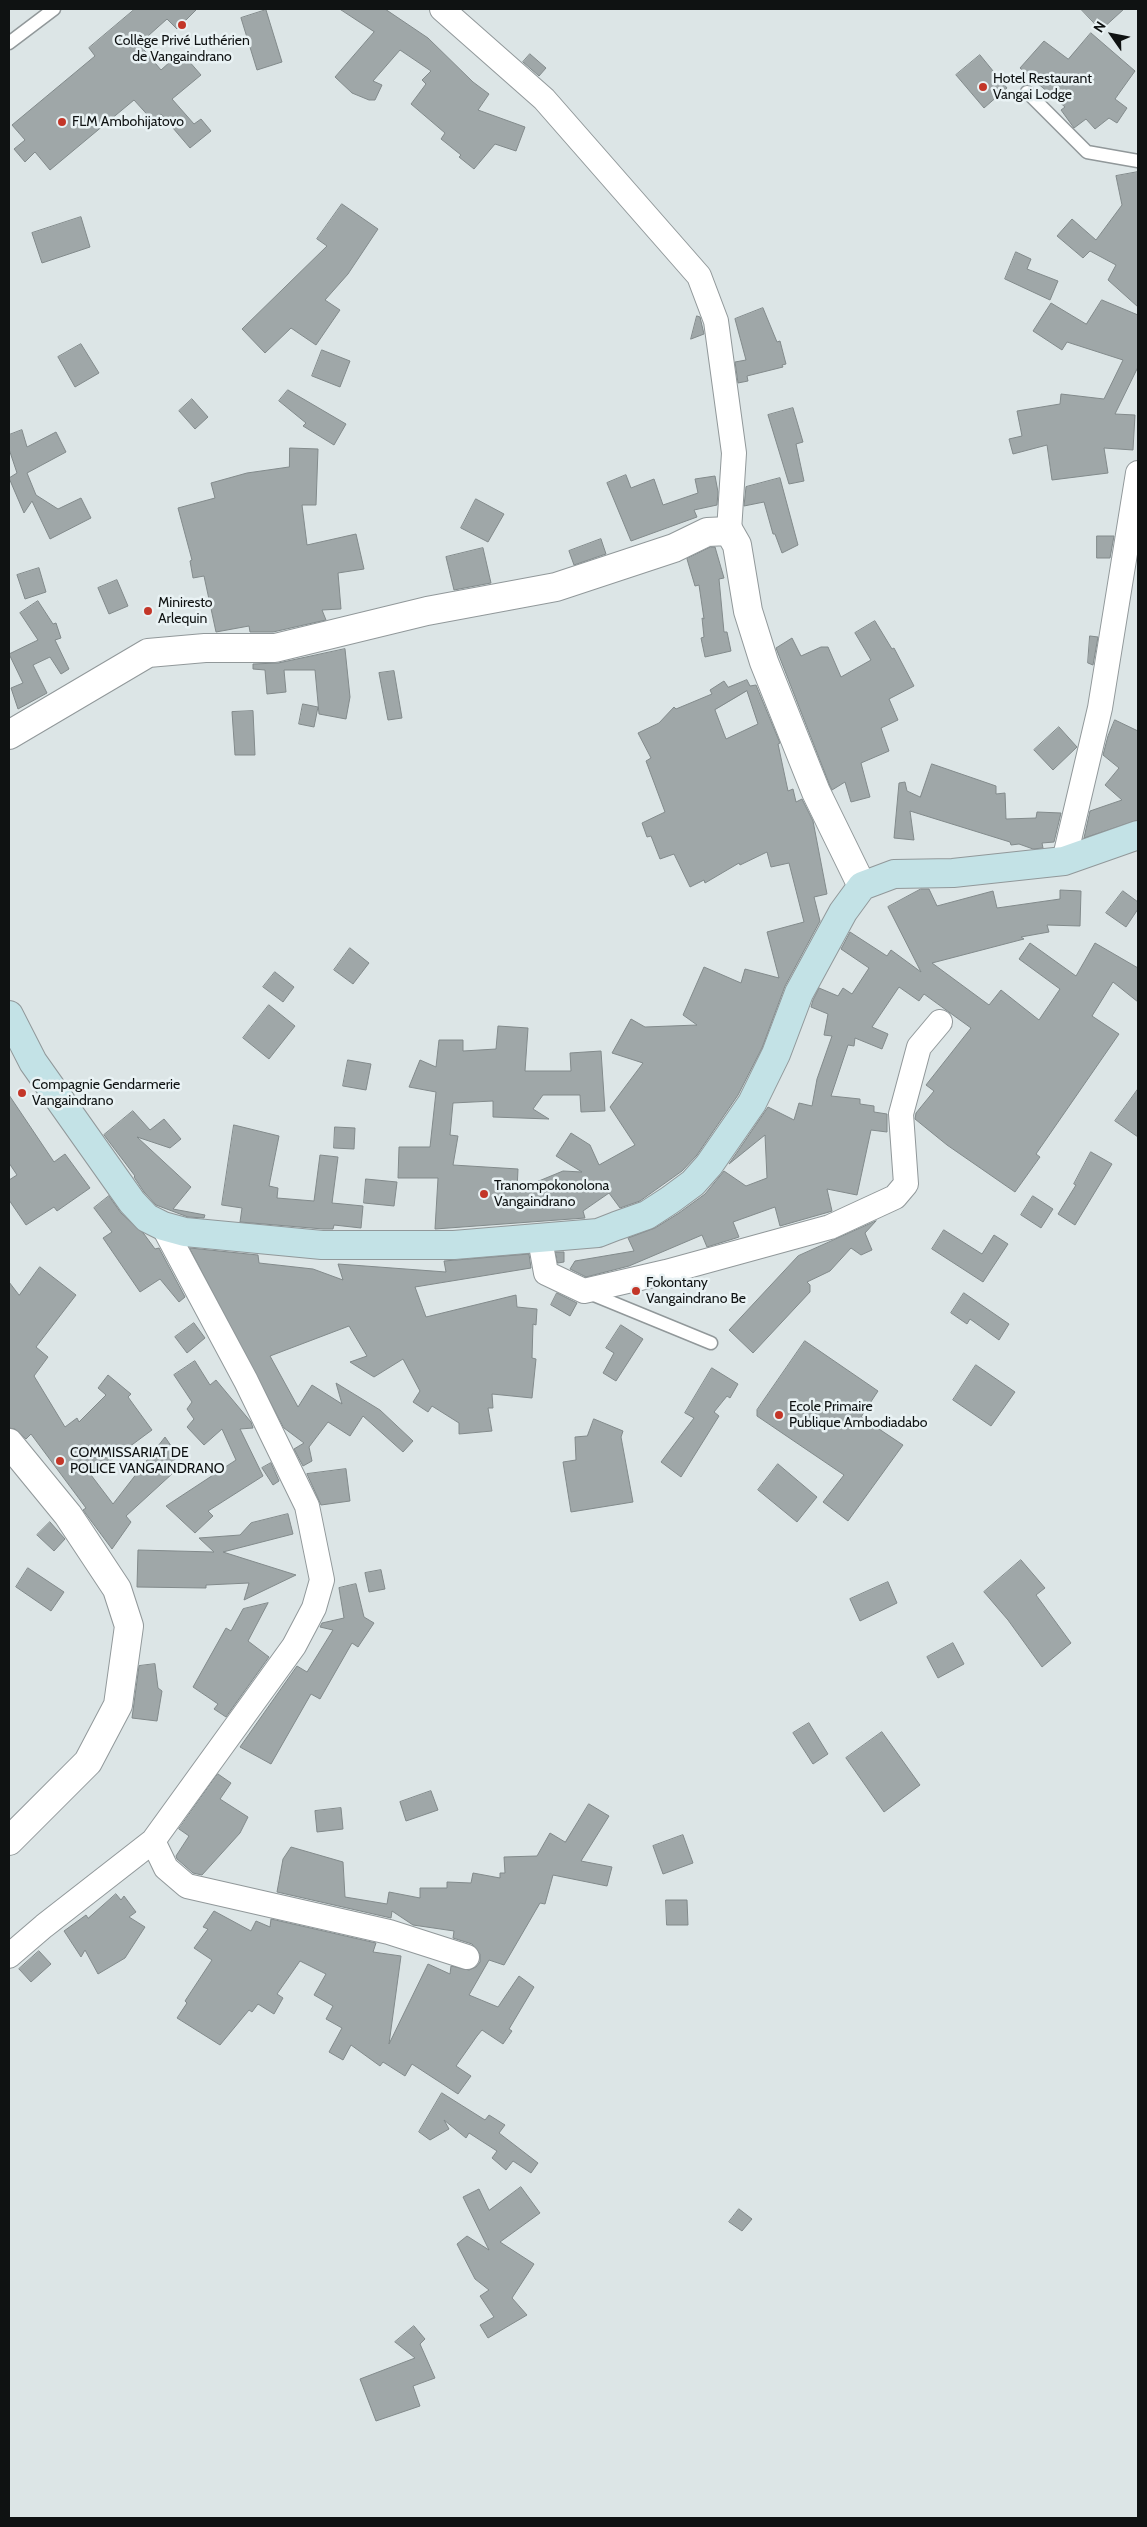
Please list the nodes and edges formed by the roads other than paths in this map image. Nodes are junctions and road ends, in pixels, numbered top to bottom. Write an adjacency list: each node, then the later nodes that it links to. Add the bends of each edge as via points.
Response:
1 (54, 9): 3 (lane)
2 (442, 9): 7 (street, via 544,99 699,276 716,321 734,453)
3 (9, 43)
4 (1027, 92): 5 (lane, via 1087,152)
5 (1138, 161)
6 (1138, 473): 10 (street, via 1100,708)
7 (729, 531): 8 (street, via 707,532 674,548 556,586 427,611 274,648 205,648 148,653); 11 (street, via 737,545 748,611 764,662 816,792)
8 (9, 735)
9 (1138, 834): 10 (main road)
10 (1064, 861): 11 (main road, via 953,873 894,874)
11 (862, 886): 15 (main road, via 843,912 799,993 776,1054 752,1103 693,1183 647,1215 607,1230)
12 (9, 1015): 14 (main road, via 33,1062 132,1202 147,1218)
13 (940, 1022): 16 (street, via 919,1047 900,1114 906,1184 895,1197 830,1227)
14 (163, 1226): 15 (main road, via 206,1235 322,1245 454,1245); 20 (street, via 246,1381 307,1506 322,1580 314,1608 294,1646)
15 (540, 1238): 16 (street, via 546,1273)
16 (584, 1291): 17 (lane)
17 (711, 1343)
18 (9, 1443): 19 (street, via 68,1515 117,1589 129,1626 118,1705 88,1762)
19 (9, 1841)
20 (153, 1841): 21 (street); 22 (street, via 166,1868 187,1886 389,1932)
21 (9, 1956)
22 (467, 1957)

